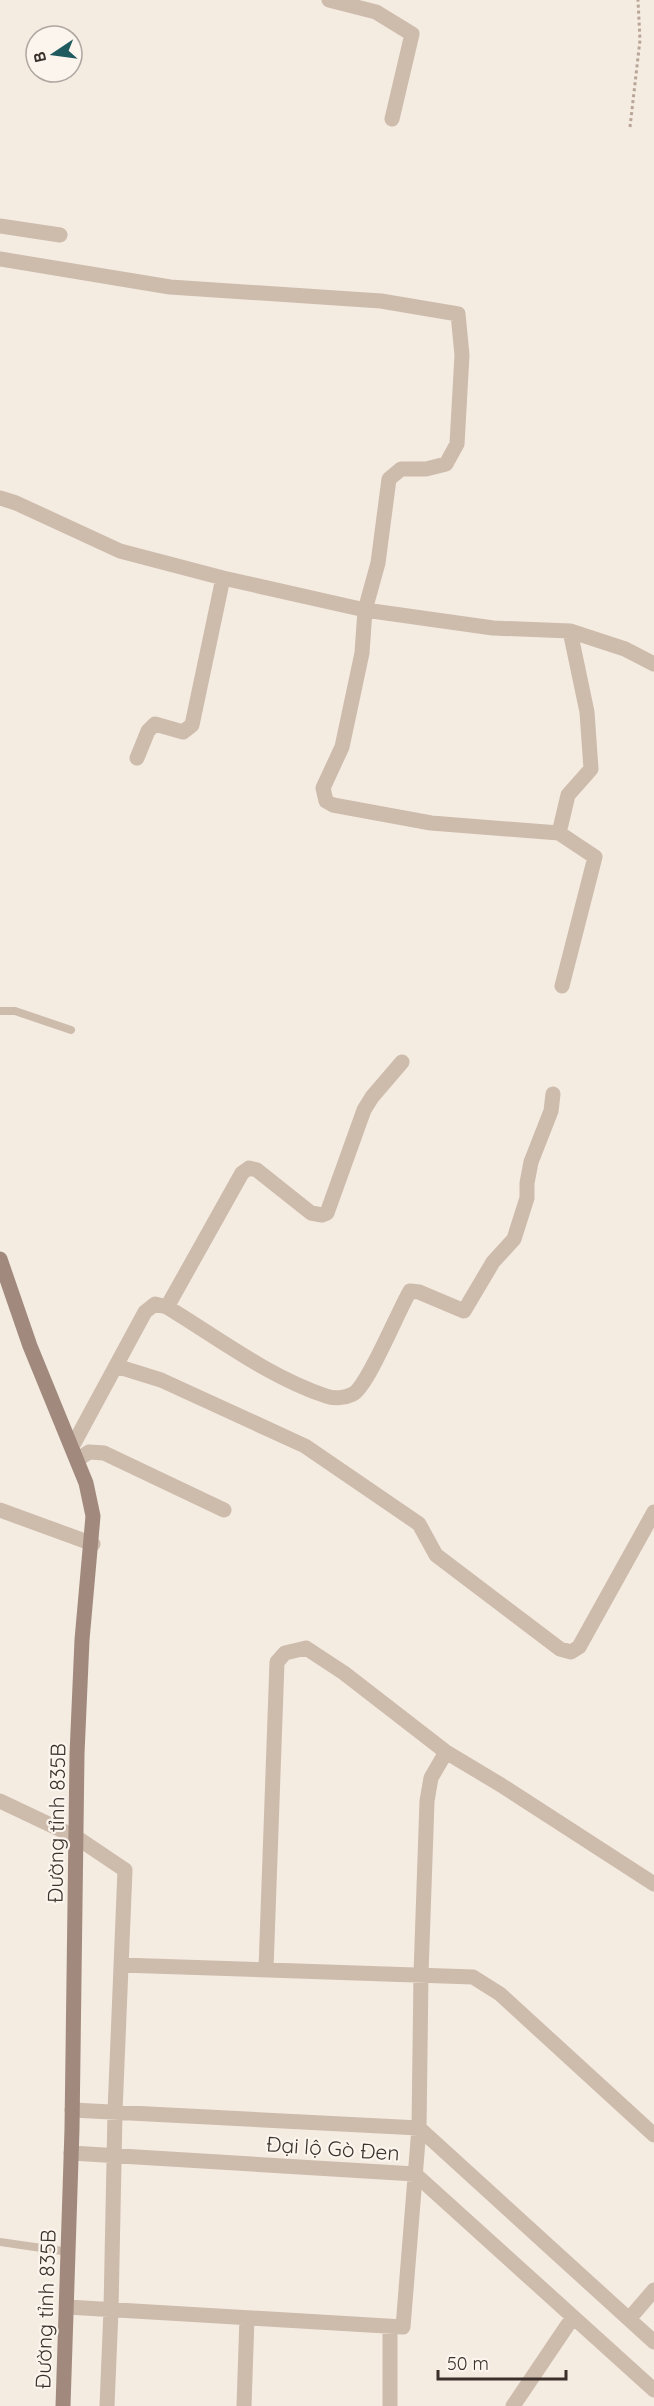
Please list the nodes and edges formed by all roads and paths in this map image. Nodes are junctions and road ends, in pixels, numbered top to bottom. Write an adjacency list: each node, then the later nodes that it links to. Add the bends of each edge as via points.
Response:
1 (329, 0): 3 (street)
2 (638, 0): 5 (path, via 640,40)
3 (376, 6): 4 (street, via 412,34)
4 (392, 119)
5 (630, 127)
6 (0, 226): 7 (street)
7 (60, 235)
8 (0, 259): 11 (street, via 170,287 381,301 458,314 462,355 457,444 446,464 401,469 389,479 378,563)
9 (0, 498): 10 (street, via 120,551)
10 (223, 578): 11 (street); 14 (street, via 192,725 183,732 155,724 148,731)
11 (364, 610): 12 (street, via 493,628); 15 (street, via 362,653 342,747 323,788 326,801 430,823)
12 (570, 631): 13 (street, via 625,649); 15 (street, via 587,712 591,769 568,795)
13 (654, 664)
14 (138, 758)
15 (559, 833): 16 (street, via 595,858)
16 (562, 986)
17 (0, 1011): 18 (lane, via 15,1011)
18 (70, 1030)
19 (402, 1062): 22 (street, via 364,1110 327,1213 311,1213 257,1170 249,1168 242,1173)
20 (553, 1094): 22 (street, via 551,1111 531,1162 527,1198 514,1239 493,1262 464,1311 410,1291 371,1371 354,1394 328,1397 276,1374)
21 (0, 1259): 24 (main road, Đường tỉnh 835B)
22 (167, 1307): 23 (street, via 155,1304 144,1312)
23 (116, 1366): 24 (street); 27 (street, via 161,1380 305,1446 419,1524 436,1555 560,1648 571,1652 579,1647)
24 (74, 1454): 26 (street, via 104,1453); 28 (main road, Đường tỉnh 835B, via 93,1516)
25 (0, 1510): 28 (street)
26 (224, 1510)
27 (654, 1512)
28 (93, 1544): 31 (main road, Đường tỉnh 835B, via 82,1640)
29 (446, 1752): 32 (street); 34 (street, via 344,1672 306,1648 285,1653 277,1662); 35 (street, via 431,1778 427,1801)
30 (0, 1801): 31 (street)
31 (76, 1837): 33 (street, via 125,1870); 36 (main road, Đường tỉnh 835B)
32 (654, 1884)
33 (121, 1965): 34 (street); 37 (street)
34 (266, 1969): 35 (street)
35 (421, 1974): 38 (street); 39 (street, via 473,1977 500,1994)
36 (72, 2110): 37 (street, Đại lộ Gò Đen); 40 (main road, Đường tỉnh 835B)
37 (115, 2112): 38 (street, Đại lộ Gò Đen); 41 (street)
38 (419, 2128): 42 (street); 50 (street, Đại lộ Gò Đen)
39 (654, 2135)
40 (71, 2153): 41 (street, Đại lộ Gò Đen); 44 (main road, Đường tỉnh 835B)
41 (114, 2155): 42 (street, Đại lộ Gò Đen); 47 (street)
42 (415, 2174): 48 (street, Đại lộ Gò Đen); 51 (street, via 403,2327)
43 (0, 2242): 44 (lane)
44 (69, 2252): 46 (main road, Đường tỉnh 835B)
45 (654, 2290): 50 (street)
46 (67, 2307): 47 (street); 54 (main road, Đường tỉnh 835B)
47 (111, 2310): 49 (street); 55 (street)
48 (573, 2317): 53 (street, Đại lộ Gò Đen); 58 (street)
49 (247, 2318): 51 (street); 56 (street)
50 (629, 2319): 52 (street, Đại lộ Gò Đen)
51 (390, 2327): 57 (street)
52 (654, 2342)
53 (654, 2390)
54 (63, 2406)
55 (107, 2406)
56 (244, 2406)
57 (390, 2406)
58 (513, 2406)

